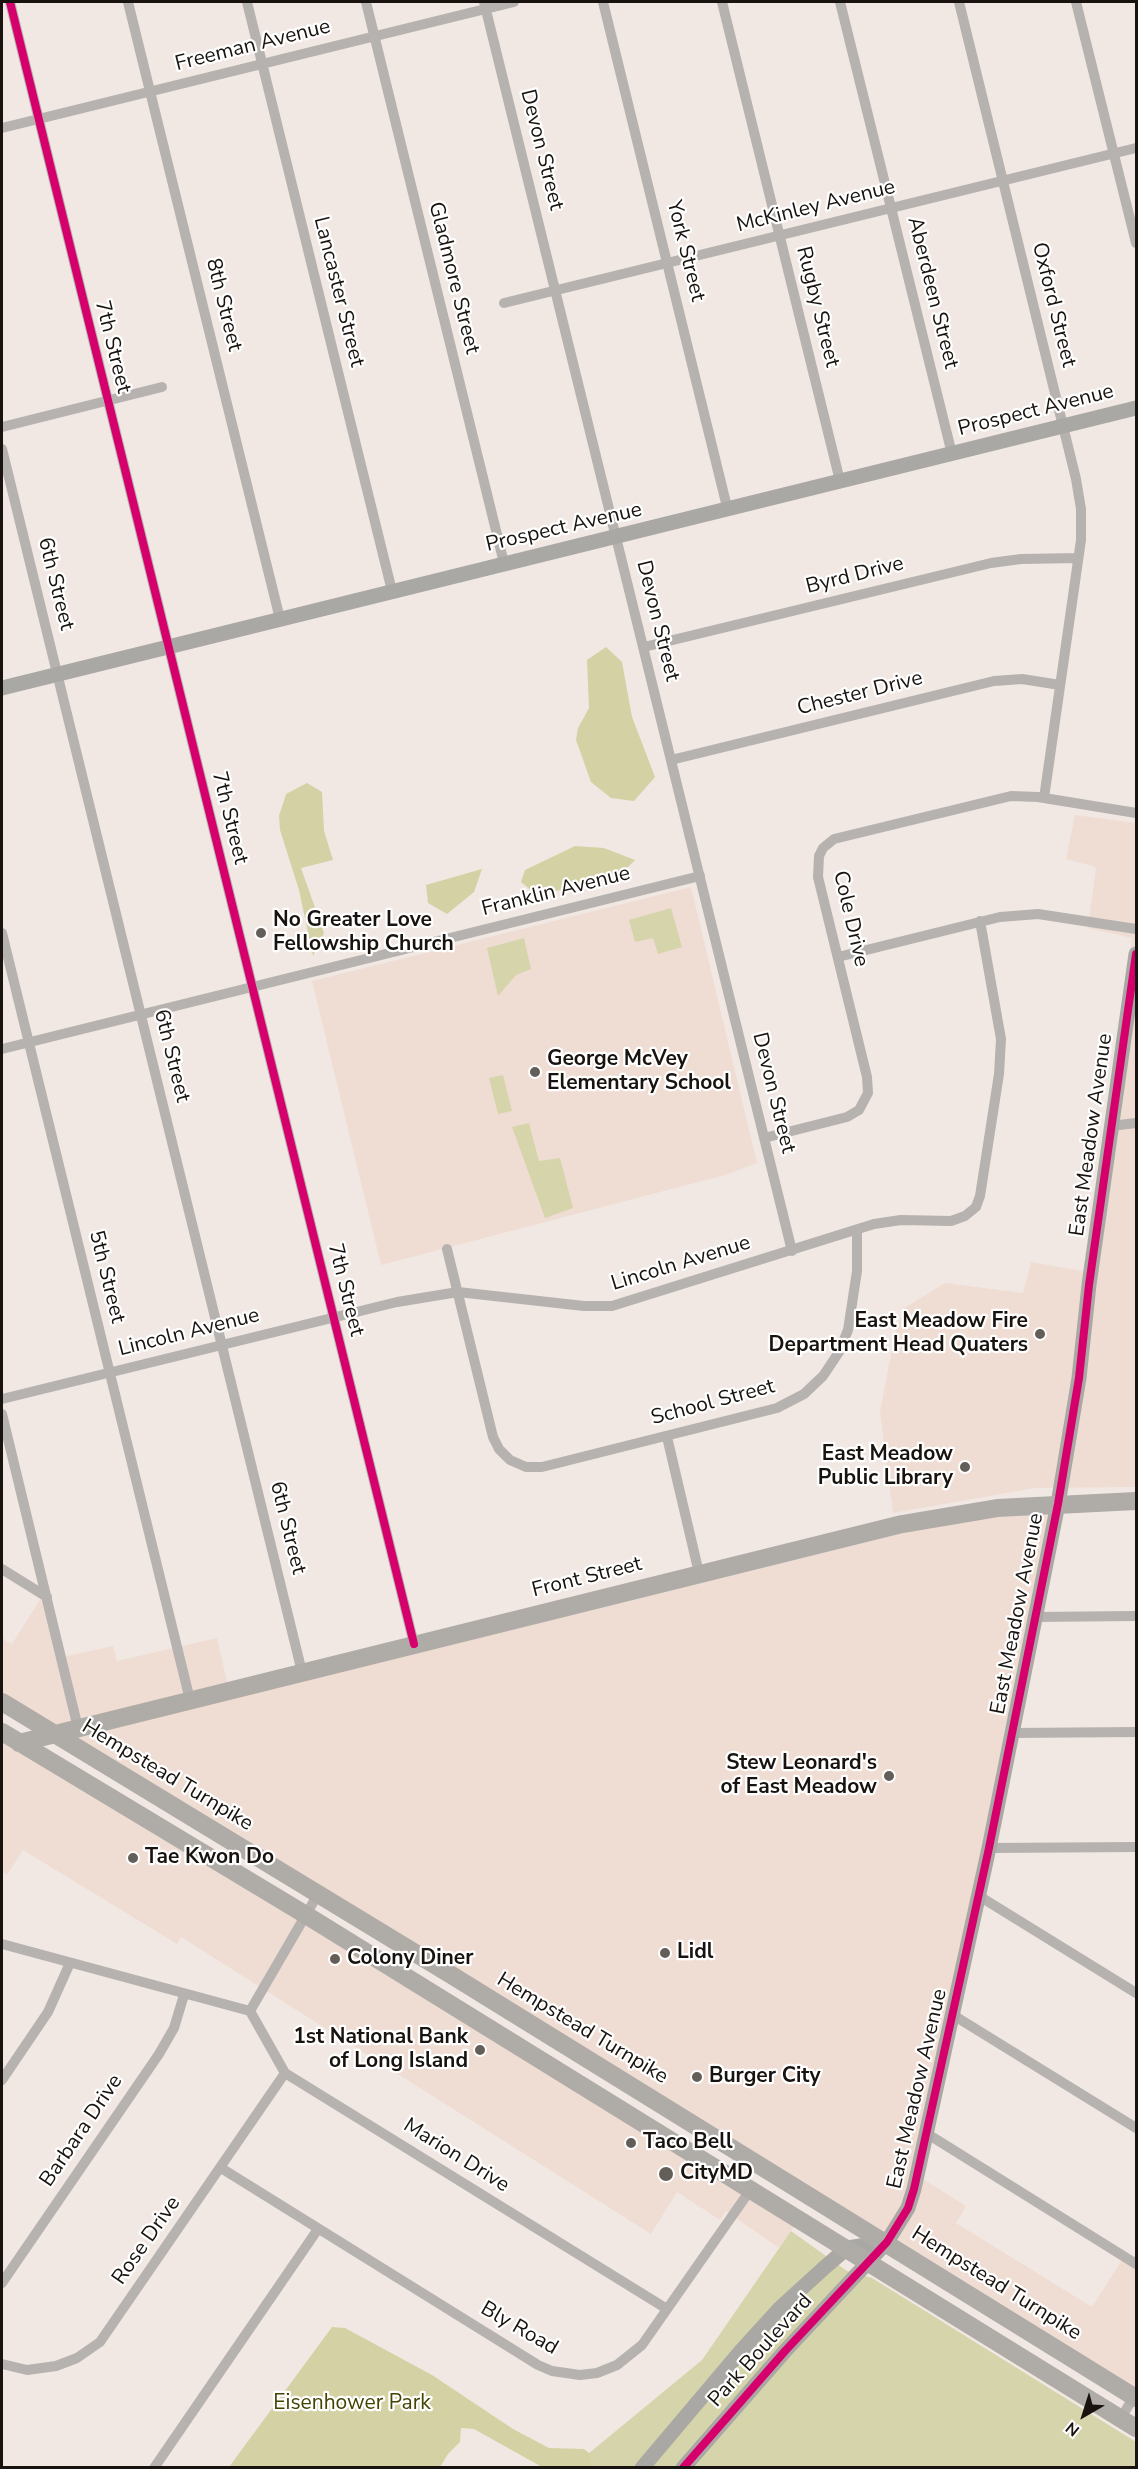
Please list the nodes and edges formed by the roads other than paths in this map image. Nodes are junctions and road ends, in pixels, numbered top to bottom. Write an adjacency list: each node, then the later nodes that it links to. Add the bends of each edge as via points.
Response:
1 (10, 2): 15 (street, 7th Street)
2 (128, 2): 14 (street, 8th Street)
3 (247, 2): 13 (street, Lancaster Street)
4 (366, 2): 12 (street, Gladmore Street)
5 (514, 2): 11 (street, Freeman Avenue)
6 (603, 2): 23 (street, York Street)
7 (722, 2): 21 (street, Rugby Street)
8 (840, 2): 20 (street, Aberdeen Street)
9 (959, 2): 19 (street, Oxford Street)
10 (1076, 2): 18 (street)
11 (485, 5): 12 (street, Freeman Avenue); 24 (street, Devon Street)
12 (374, 36): 13 (street, Freeman Avenue); 37 (street, Gladmore Street)
13 (262, 64): 14 (street, Freeman Avenue); 38 (street, Lancaster Street)
14 (150, 91): 15 (street, Freeman Avenue); 39 (street, 8th Street)
15 (39, 119): 16 (street, Freeman Avenue); 27 (street, 7th Street)
16 (2, 128)
17 (1137, 148): 18 (street, McKinley Avenue)
18 (1114, 153): 19 (street, McKinley Avenue); 22 (street)
19 (1003, 181): 20 (street, McKinley Avenue); 29 (street, Oxford Street)
20 (891, 208): 21 (street, McKinley Avenue); 32 (street, Aberdeen Street)
21 (779, 236): 23 (street, McKinley Avenue); 33 (street, Rugby Street)
22 (1137, 243)
23 (668, 263): 24 (street, McKinley Avenue); 34 (street, York Street)
24 (555, 291): 25 (street, McKinley Avenue); 35 (street, Devon Street)
25 (504, 303)
26 (162, 387): 27 (street)
27 (108, 401): 30 (street); 40 (street, 7th Street)
28 (1137, 408): 29 (street, Prospect Avenue)
29 (1063, 426): 32 (street, Prospect Avenue); 36 (street, Oxford Street, via 1081,509)
30 (2, 427)
31 (2, 449): 42 (street, 6th Street)
32 (951, 454): 33 (street, Prospect Avenue)
33 (840, 481): 34 (street, Prospect Avenue)
34 (728, 511): 35 (street, Prospect Avenue)
35 (616, 537): 37 (street, Prospect Avenue); 41 (street, Devon Street)
36 (1078, 558): 41 (street, Byrd Drive, via 991,563); 43 (street, Oxford Street)
37 (504, 563): 38 (street, Prospect Avenue)
38 (392, 591): 39 (street, Prospect Avenue)
39 (280, 619): 40 (street, Prospect Avenue)
40 (168, 647): 42 (street, Prospect Avenue); 54 (street, 7th Street)
41 (644, 647): 45 (street, Devon Street)
42 (57, 674): 44 (street, Prospect Avenue); 56 (street, 6th Street)
43 (1060, 685): 45 (street, Chester Drive, via 1022,679 994,681); 46 (street, Oxford Street)
44 (2, 688)
45 (671, 760): 48 (street, Devon Street)
46 (1044, 798): 47 (street, Cole Drive); 53 (street, Cole Drive, via 1023,795 990,800 834,839 823,848 818,868)
47 (1137, 813)
48 (700, 876): 54 (street, Franklin Avenue); 61 (street, Devon Street)
49 (980, 921): 50 (street, via 1038,914); 53 (street); 62 (street, Lincoln Avenue, via 1002,1039 980,1196 965,1216 951,1221 902,1220)
50 (1137, 928)
51 (2, 933): 57 (street, 5th Street)
52 (1137, 954): 55 (street, East Meadow Avenue)
53 (838, 957): 61 (street, Cole Drive, via 867,1077 866,1099 859,1110 847,1117)
54 (252, 987): 56 (street, Franklin Avenue); 66 (street, 7th Street)
55 (1132, 1007): 60 (street, East Meadow Avenue)
56 (140, 1014): 57 (street, Franklin Avenue); 67 (street, 6th Street)
57 (28, 1042): 58 (street, Franklin Avenue); 68 (street, 5th Street)
58 (2, 1049)
59 (1137, 1123): 60 (street)
60 (1111, 1126): 73 (street, East Meadow Avenue, via 1079,1378)
61 (764, 1138): 64 (street, Devon Street)
62 (857, 1230): 64 (street, Lincoln Avenue); 71 (street, School Street, via 857,1271 848,1330 823,1376 804,1394 777,1408)
63 (447, 1249): 65 (street)
64 (792, 1251): 65 (street, Lincoln Avenue, via 612,1306)
65 (458, 1292): 66 (street, Lincoln Avenue); 71 (street, School Street, via 493,1437 510,1460 526,1467 563,1462)
66 (333, 1318): 67 (street, Lincoln Avenue); 79 (street, 7th Street)
67 (222, 1345): 68 (street, Lincoln Avenue); 80 (street, 6th Street)
68 (110, 1373): 69 (street, Lincoln Avenue); 81 (street, 5th Street)
69 (2, 1399)
70 (2, 1414): 76 (street)
71 (667, 1437): 75 (street)
72 (1137, 1501): 73 (main road, Front Street)
73 (1058, 1504): 75 (main road, Front Street, via 969,1511); 78 (street, East Meadow Avenue)
74 (2, 1569): 76 (street)
75 (699, 1573): 79 (main road, Front Street)
76 (47, 1598): 83 (street)
77 (1137, 1616): 78 (street)
78 (1034, 1617): 86 (street, East Meadow Avenue)
79 (414, 1644): 80 (main road, Front Street)
80 (302, 1672): 81 (main road, Front Street)
81 (190, 1700): 83 (main road, Front Street)
82 (2, 1702): 87 (main road, Hempstead Turnpike)
83 (78, 1728): 87 (main road, Front Street)
84 (2, 1732): 88 (main road)
85 (1137, 1732): 86 (street)
86 (1012, 1733): 90 (street, East Meadow Avenue)
87 (54, 1734): 88 (main road, Front Street); 91 (main road, Hempstead Turnpike)
88 (19, 1743): 93 (main road)
89 (1137, 1847): 90 (street)
90 (990, 1848): 92 (street, East Meadow Avenue)
91 (318, 1894): 93 (street); 107 (main road, Hempstead Turnpike)
92 (979, 1896): 96 (street); 99 (street, East Meadow Avenue)
93 (306, 1916): 98 (street); 105 (main road)
94 (2, 1944): 95 (street)
95 (70, 1963): 97 (street); 101 (street, via 48,2012)
96 (1137, 1993)
97 (184, 1995): 98 (street); 111 (street, Barbara Drive, via 174,2028 159,2054)
98 (250, 2010): 100 (street, Marion Drive)
99 (953, 2014): 102 (street); 103 (street, East Meadow Avenue)
100 (285, 2073): 104 (street, Rose Drive); 112 (street, Marion Drive)
101 (2, 2080)
102 (1137, 2128)
103 (926, 2133): 107 (street, East Meadow Avenue, via 911,2201); 110 (street)
104 (221, 2168): 106 (street, Bly Road); 113 (street, Rose Drive, via 114,2323 89,2351 45,2369 27,2370)
105 (750, 2189): 108 (main road); 112 (street, Bly Road)
106 (318, 2229): 112 (street, Bly Road, via 552,2371 580,2375 617,2365 642,2345); 117 (street)
107 (886, 2242): 108 (street); 109 (street, East Meadow Avenue); 114 (main road, Hempstead Turnpike)
108 (847, 2248): 109 (main road); 118 (street, Park Boulevard, via 780,2308)
109 (868, 2261): 115 (main road); 119 (street, Park Boulevard)
110 (1137, 2264)
111 (2, 2283)
112 (667, 2309)
113 (2, 2364)
114 (1136, 2396): 115 (street)
115 (1121, 2418): 116 (main road)
116 (1137, 2428)
117 (154, 2468)
118 (642, 2468)
119 (683, 2468)

